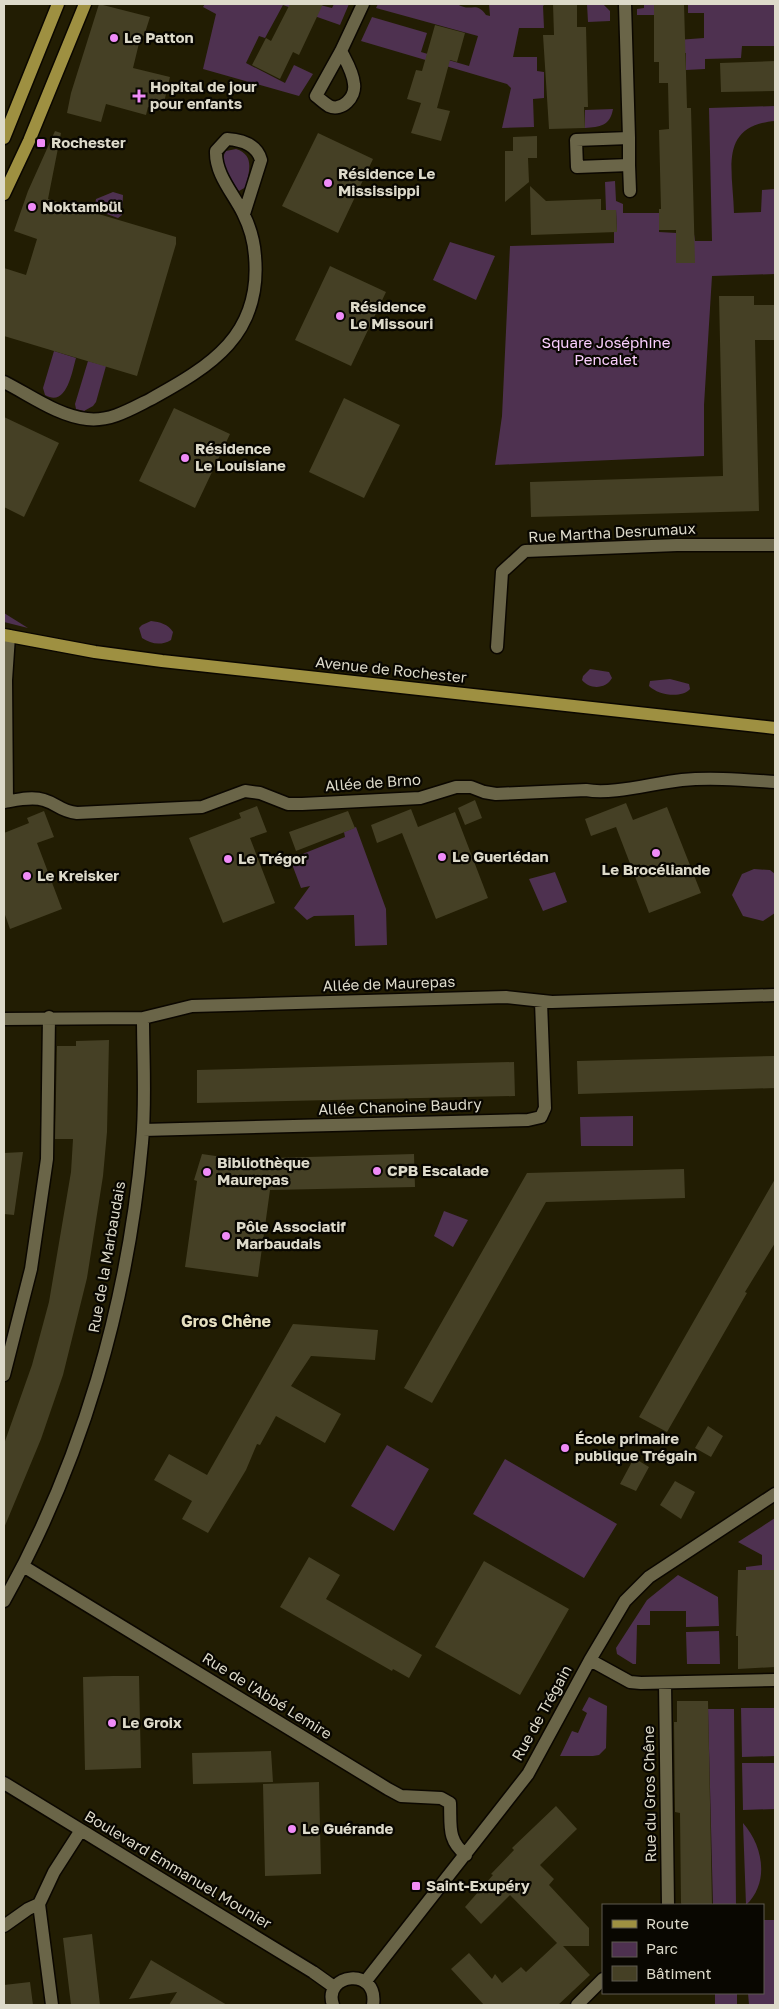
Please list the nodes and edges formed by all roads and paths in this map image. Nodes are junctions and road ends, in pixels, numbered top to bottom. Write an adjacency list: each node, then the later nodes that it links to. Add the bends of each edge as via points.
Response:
1 (58, 4): 6 (main road)
2 (85, 4): 10 (main road)
3 (363, 4): 5 (street)
4 (625, 4): 7 (street)
5 (341, 51)
6 (4, 138)
7 (629, 138): 8 (street); 8 (street, via 576,140 577,167)
8 (630, 165): 9 (street)
9 (630, 191)
10 (4, 194)
11 (244, 214): 11 (street, via 261,160 259,152 251,145 227,139 216,152 216,164); 12 (street, via 252,235 255,258 253,293 246,318 236,335 222,354 201,369 127,411 93,420 64,412)
12 (4, 382)
13 (775, 545): 15 (street, Rue Martha Desrumaux, via 525,551 502,572)
14 (6, 635): 16 (main road, Avenue de Rochester, via 171,662); 18 (street, Allée de Brno)
15 (497, 647)
16 (775, 728)
17 (775, 782): 18 (street, Allée de Brno, via 685,780 601,793 586,790 496,794 471,787 456,787 420,798 302,804 288,804 245,791 202,807 77,813 62,811 37,798)
18 (5, 802)
19 (775, 995): 20 (street, Allée de Maurepas)
20 (541, 1002): 22 (street, Allée de Maurepas, via 506,997 192,1006); 24 (street, Allée Chanoine Baudry, via 545,1108 541,1117 528,1120)
21 (49, 1017): 22 (street, Allée de Maurepas); 23 (street, Allée de Maurepas); 25 (street, via 47,1159 29,1277)
22 (143, 1018): 24 (street, Rue de la Marbaudais)
23 (4, 1019)
24 (143, 1130): 27 (street, Rue de la Marbaudais, via 132,1221 111,1332 81,1428)
25 (4, 1375)
26 (775, 1494): 29 (street, Rue de Trégain, via 649,1577 625,1600)
27 (23, 1566): 28 (street, Rue de la Marbaudais); 34 (street, Rue de l'Abbé Lemire, via 388,1790 401,1796 441,1798 450,1803 451,1839 456,1848)
28 (4, 1601)
29 (590, 1660): 31 (street, via 630,1682); 34 (street, Rue de Trégain, via 528,1774)
30 (775, 1680): 31 (street)
31 (665, 1683): 36 (street, Rue du Gros Chêne)
32 (4, 1783): 33 (street, Boulevard Emmanuel Mounier)
33 (81, 1830): 35 (street, via 54,1872); 40 (street, Boulevard Emmanuel Mounier)
34 (466, 1855): 39 (street, Rue de Trégain)
35 (39, 1904): 37 (street); 41 (street)
36 (668, 1904)
37 (4, 1926)
38 (602, 1980): 44 (street)
39 (365, 1982): 40 (street, via 352,1978); 43 (street, via 372,1992)
40 (334, 1987): 42 (street)
41 (52, 2005)
42 (333, 2005)
43 (373, 2005)
44 (577, 2005)

